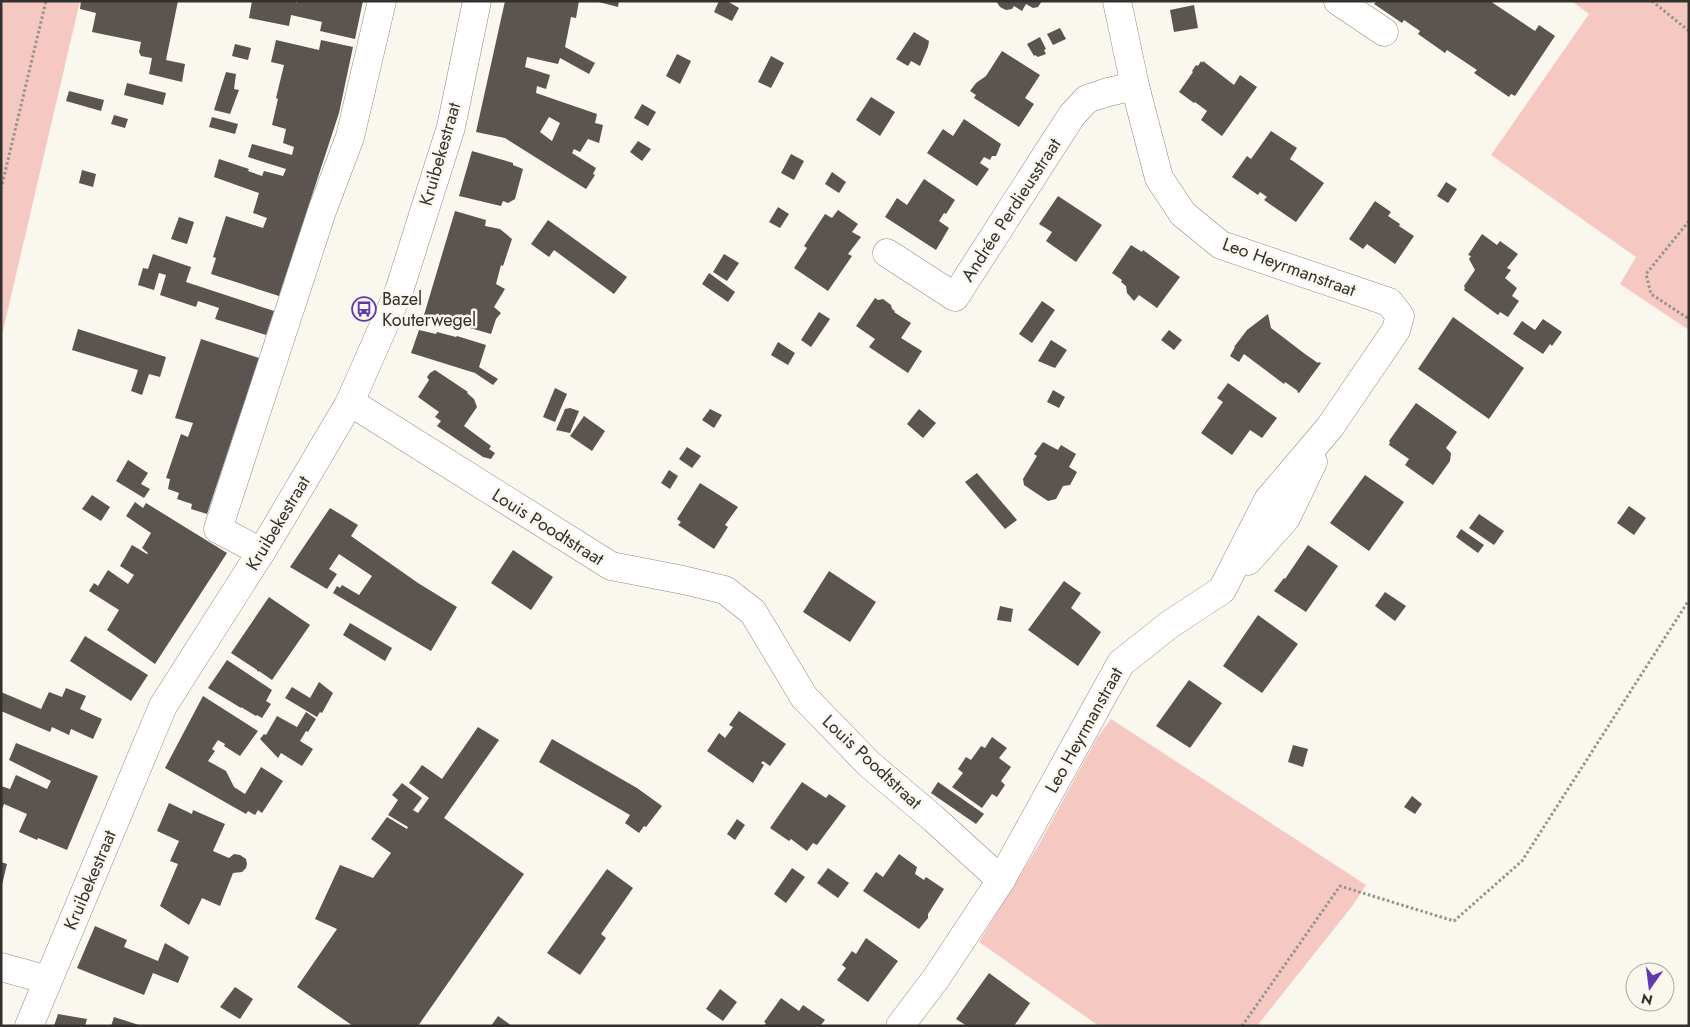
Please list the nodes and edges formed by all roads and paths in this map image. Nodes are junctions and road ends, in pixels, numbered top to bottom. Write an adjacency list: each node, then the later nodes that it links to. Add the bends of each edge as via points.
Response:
1 (46, 1): 10 (path)
2 (382, 1): 15 (street, via 350,138 322,211 218,529)
3 (477, 1): 14 (street, Kruibekestraat, via 448,136 399,291)
4 (1117, 1): 9 (street, Leo Heyrmanstraat)
5 (1338, 1): 8 (street)
6 (1652, 1): 7 (path)
7 (1689, 31)
8 (1384, 32)
9 (1135, 86): 12 (street, Andrée Perdieusstraat, via 1087,99 1072,115 954,297); 17 (street, Leo Heyrmanstraat, via 1160,178 1183,214 1221,245 1389,302 1400,316 1396,330 1330,427 1268,500 1222,590 1169,625 1121,663)
10 (1, 189)
11 (1689, 221): 13 (path, via 1646,274 1651,294)
12 (887, 253)
13 (1689, 319)
14 (350, 402): 15 (street, Kruibekestraat); 17 (street, Louis Poodtstraat, via 611,566 725,590 753,612 804,697 869,764)
15 (261, 552): 19 (street, Kruibekestraat, via 163,706)
16 (1689, 600): 22 (path, via 1522,861 1454,921 1340,886)
17 (1001, 880): 21 (street, Leo Heyrmanstraat)
18 (1, 967): 19 (street)
19 (48, 980): 20 (street, Kruibekestraat)
20 (29, 1026)
21 (900, 1026)
22 (1242, 1026)

